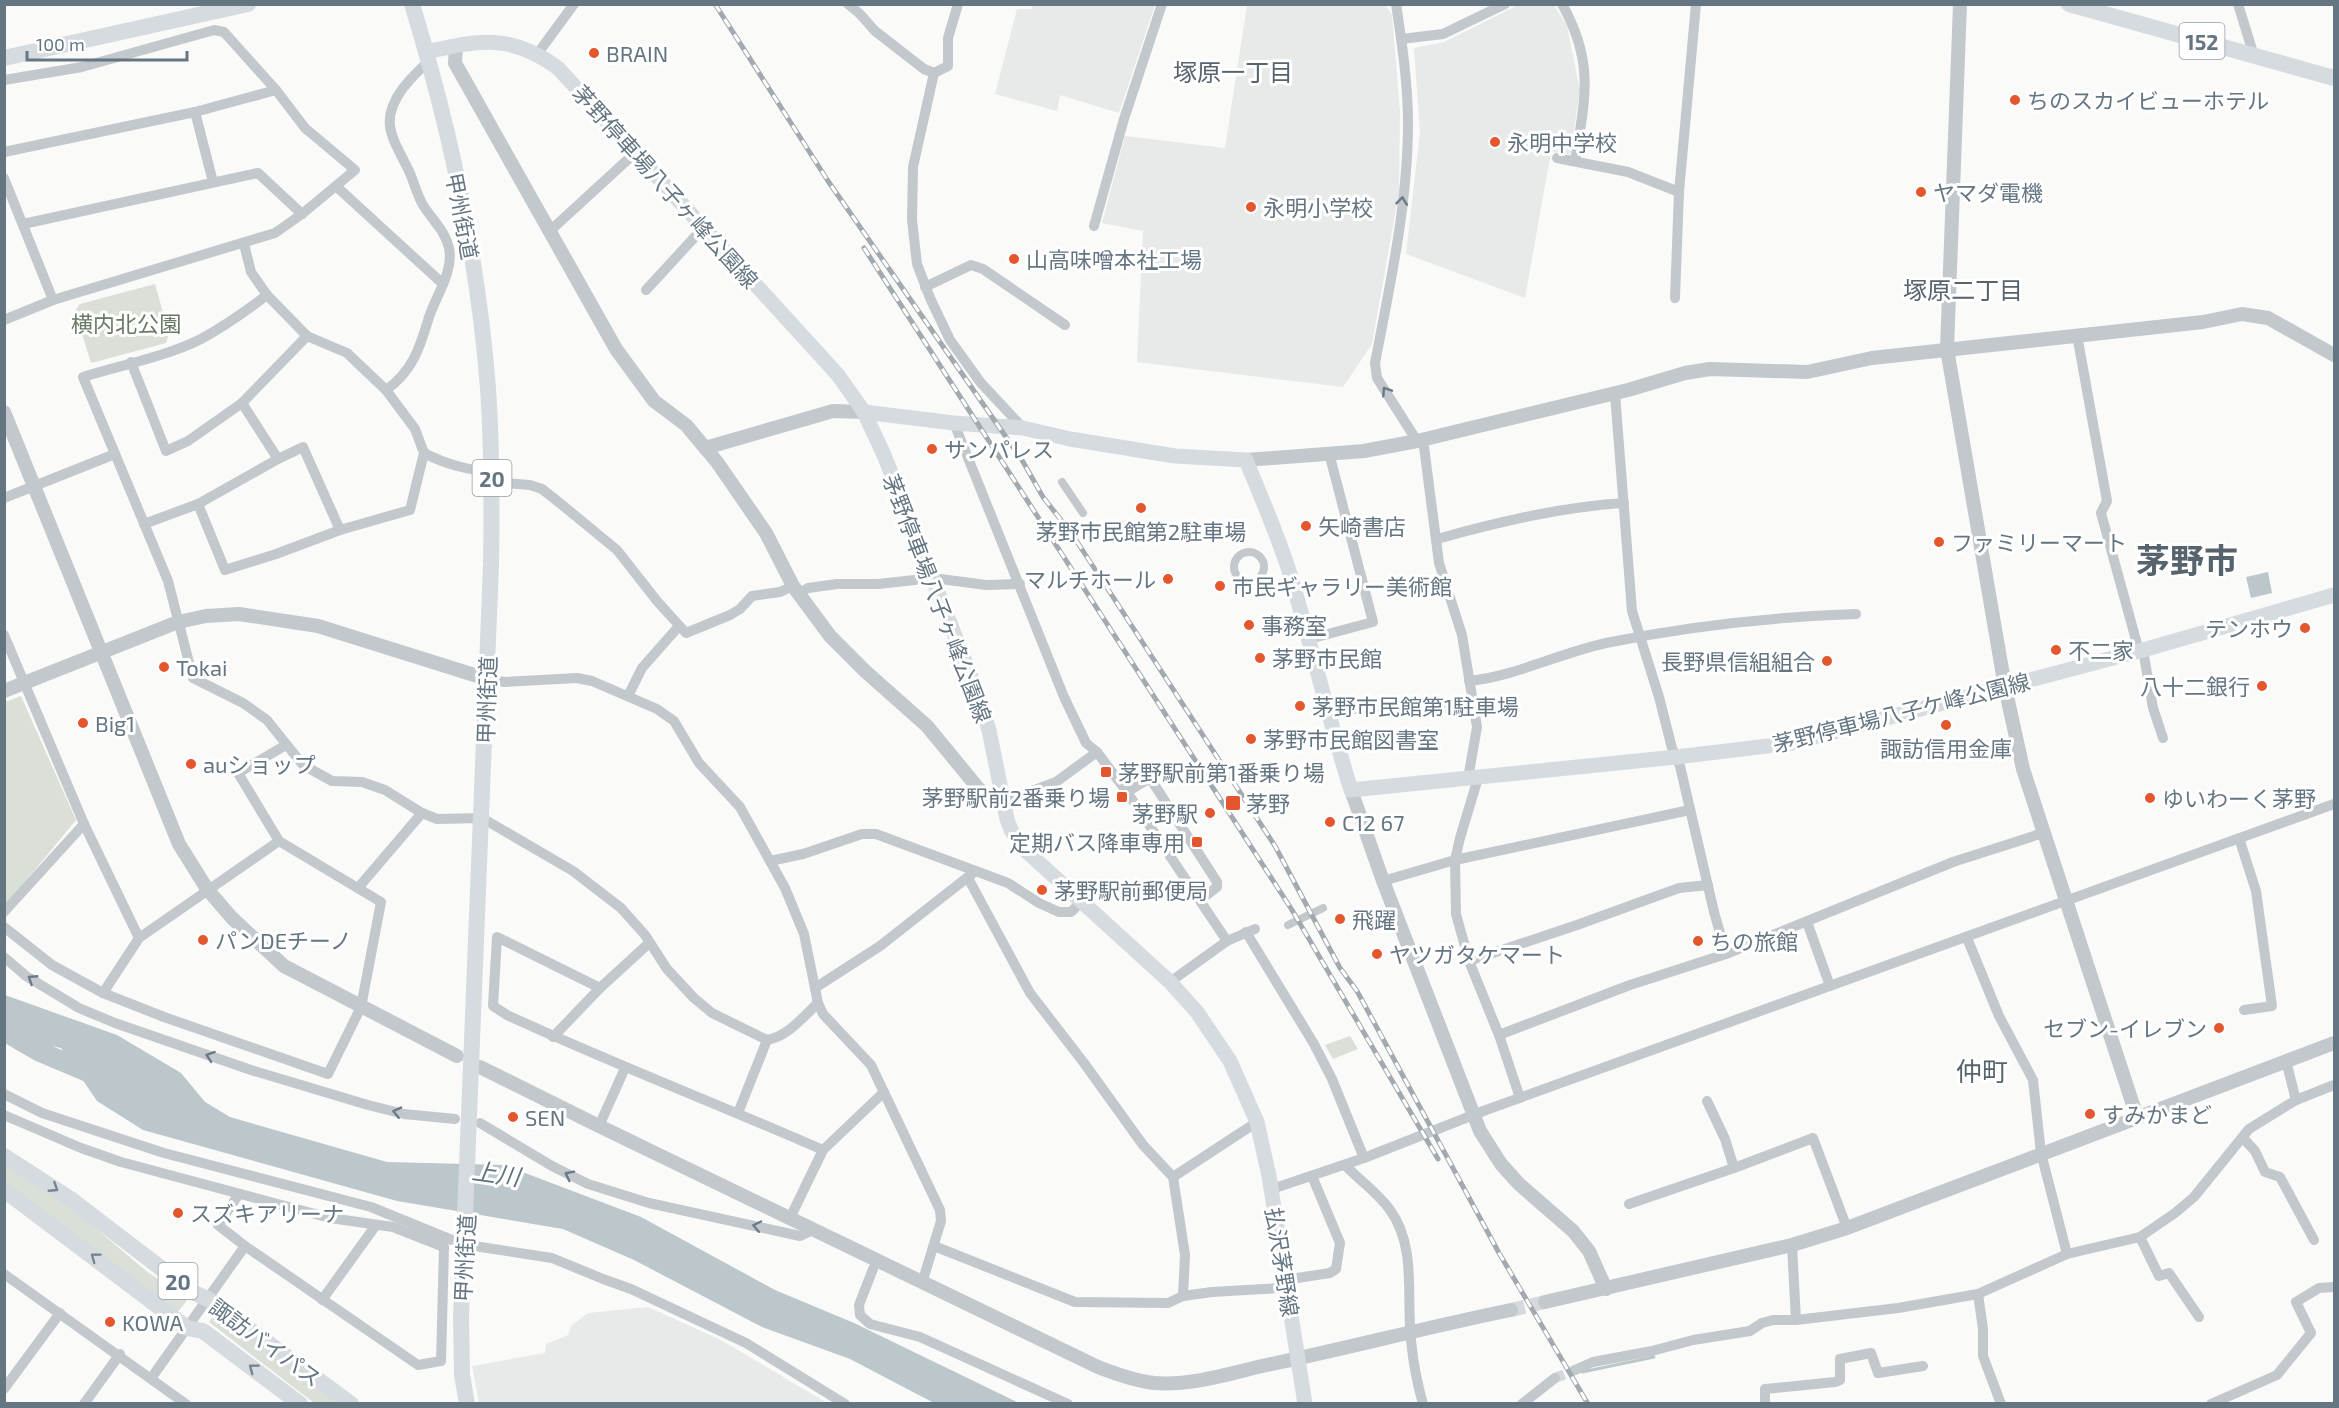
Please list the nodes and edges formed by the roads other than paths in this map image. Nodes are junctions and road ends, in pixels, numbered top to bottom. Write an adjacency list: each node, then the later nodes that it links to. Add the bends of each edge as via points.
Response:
1 (248, 4): 19 (highway)
2 (412, 4): 18 (highway, 甲州街道 / 20)
3 (574, 4): 16 (street)
4 (848, 4): 20 (street, via 882,36)
5 (958, 4): 20 (street, via 948,38 948,66)
6 (1162, 4): 36 (street)
7 (1396, 4): 14 (street)
8 (1505, 4): 14 (street, via 1443,34)
9 (1562, 4): 28 (street, via 1574,25 1586,77)
10 (1696, 4): 32 (street)
11 (1960, 4): 49 (street)
12 (2069, 4): 17 (highway, 152)
13 (2238, 4): 17 (street)
14 (1401, 39): 59 (street, one-way to 14, via 1377,378 1375,363 1406,174 1408,122)
15 (456, 46): 16 (main road, 茅野停車場八子ヶ峰公園線, via 475,41 501,43); 18 (main road, 茅野停車場八子ヶ峰公園線); 37 (street, via 455,63)
16 (538, 53): 26 (main road, 茅野停車場八子ヶ峰公園線, via 558,68)
17 (2254, 56): 21 (highway, 152)
18 (427, 57): 39 (street, via 394,101 388,118 422,204 450,249); 66 (highway, 甲州街道 / 20, via 458,181 479,303)
19 (4, 58)
20 (934, 73): 40 (street, via 913,167 912,220 917,264)
21 (2334, 78)
22 (4, 80): 23 (street, via 82,67 214,30 224,32)
23 (276, 90): 24 (street); 31 (street, via 306,128 355,170)
24 (195, 112): 25 (street); 30 (street)
25 (4, 152)
26 (636, 152): 35 (main road, 茅野停車場八子ヶ峰公園線); 37 (street)
27 (1557, 158): 28 (street)
28 (1575, 161): 32 (street, via 1628,172)
29 (4, 178): 34 (street)
30 (213, 182): 33 (street, via 258,173); 34 (street)
31 (337, 187): 33 (street); 39 (street)
32 (1679, 192): 43 (street)
33 (302, 214): 38 (street, via 275,233)
34 (23, 224): 44 (street)
35 (704, 226): 41 (street); 56 (main road, 茅野停車場八子ヶ峰公園線, via 838,375)
36 (1094, 226)
37 (551, 230): 60 (street, via 616,349 641,386 686,425)
38 (244, 244): 42 (street, via 251,272); 44 (street)
39 (443, 284): 52 (street, via 420,349 406,372)
40 (926, 287): 46 (street, via 971,265 983,269); 58 (street, via 950,340 981,383)
41 (646, 290)
42 (267, 295): 48 (street); 51 (street, via 200,339)
43 (1675, 298)
44 (53, 300): 45 (street)
45 (4, 320)
46 (1065, 325)
47 (2077, 335): 49 (street); 50 (street, via 2204,322 2242,314 2268,318); 87 (street, via 2107,501 2101,513)
48 (307, 336): 52 (street, via 347,353); 54 (street)
49 (1947, 349): 53 (street, via 1872,358 1807,372 1710,369); 92 (street)
50 (2334, 355)
51 (131, 362): 54 (street, via 166,451 188,441); 63 (street, via 83,377)
52 (387, 390): 61 (street, via 416,429)
53 (1615, 394): 59 (street); 70 (street)
54 (242, 403): 64 (street)
55 (4, 412): 68 (street)
56 (864, 412): 57 (main road); 60 (street, via 833,411); 77 (main road, 茅野停車場八子ヶ峰公園線)
57 (954, 423): 58 (main road); 78 (street)
58 (1023, 428): 65 (main road, via 1175,456)
59 (1420, 440): 62 (street); 75 (street)
60 (705, 448): 79 (street, via 766,532)
61 (424, 453): 66 (street); 74 (street, via 410,510)
62 (1329, 453): 65 (street); 86 (street, via 1373,622)
63 (115, 454): 68 (street); 73 (street)
64 (278, 459): 71 (street); 74 (street, via 303,447)
65 (1246, 460): 86 (main road, via 1281,548)
66 (492, 477): 83 (street, via 530,485 552,497 617,550); 89 (highway, 甲州街道 / 20)
67 (1062, 482): 72 (street)
68 (35, 486): 69 (street); 88 (street)
69 (4, 498)
70 (1624, 503): 75 (street, via 1502,522); 85 (street, via 1632,610)
71 (198, 504): 73 (street); 74 (street, via 225,570)
72 (1083, 513)
73 (144, 524): 82 (street, via 168,581)
74 (340, 530)
75 (1437, 539): 90 (street, via 1439,563 1462,635)
76 (1247, 552): 76 (street, via 1236,560 1234,570 1240,579 1253,581 1263,573 1264,560 1258,553)
77 (933, 578): 78 (street, via 986,585); 79 (street); 104 (main road, 茅野停車場八子ヶ峰公園線, via 980,702)
78 (1020, 584): 99 (street, via 1064,697 1086,743)
79 (796, 590): 83 (street, via 752,596 730,615 686,633); 104 (street, via 830,636 927,726 978,788)
80 (2334, 595): 87 (main road, 茅野停車場八子ケ峰公園線)
81 (1856, 614): 85 (street, via 1782,617)
82 (178, 622): 88 (street); 89 (street, via 239,614 318,626); 98 (street, via 193,678 267,720)
83 (678, 626): 94 (street, via 642,668)
84 (4, 635): 91 (street)
85 (1640, 637): 90 (street, via 1603,644 1493,679); 100 (street)
86 (1309, 639): 96 (main road)
87 (2141, 650): 92 (main road, 茅野停車場八子ケ峰公園線); 97 (street)
88 (101, 652): 91 (street); 119 (street, via 179,844)
89 (487, 680): 94 (street, via 577,678); 108 (highway, 甲州街道 / 20)
90 (1469, 681): 95 (street)
91 (25, 683): 93 (street); 109 (street)
92 (2005, 687): 100 (main road, 茅野停車場八子ケ峰公園線, via 1792,743); 110 (street, via 2023,769)
93 (4, 691)
94 (628, 696): 113 (street, via 674,721 699,763 740,807)
95 (1473, 708): 96 (street); 101 (street, via 1477,727)
96 (1326, 710): 102 (main road)
97 (2163, 738)
98 (286, 745): 107 (street, via 303,765 332,781 362,782); 112 (street, via 238,773)
99 (1096, 753): 103 (street); 104 (street, via 1056,782)
100 (1676, 758): 101 (main road, 茅野停車場八子ケ峰公園線); 106 (street)
101 (1473, 778): 102 (main road, 茅野停車場八子ケ峰公園線); 114 (street)
102 (1351, 790): 116 (street)
103 (1127, 792): 120 (street); 120 (street, via 1150,778 1217,882 1217,888)
104 (1002, 801): 122 (main road, 茅野停車場八子ヶ峰公園線, via 1011,830 1025,850)
105 (2334, 804): 111 (street)
106 (1690, 810): 114 (street); 117 (street)
107 (422, 813): 108 (street, via 437,819); 118 (street)
108 (482, 818): 131 (street, via 573,872 621,908); 184 (highway, 甲州街道 / 20)
109 (84, 824): 124 (street); 128 (street)
110 (2043, 833): 121 (street); 125 (street, via 1942,866)
111 (2239, 838): 121 (street); 142 (street, via 2256,891 2272,1006)
112 (279, 841): 118 (street); 119 (street)
113 (770, 861): 115 (street, via 870,833); 138 (street, via 804,934)
114 (1455, 861): 116 (street); 134 (street, via 1456,914)
115 (972, 874): 122 (street, via 1008,883 1059,912 1071,912); 138 (street, via 880,946); 173 (street, via 1030,993 1143,1145)
116 (1383, 881): 159 (street)
117 (1708, 885): 132 (street); 134 (street, via 1679,888)
118 (358, 888): 141 (street, via 381,902)
119 (207, 889): 128 (street); 141 (street, via 284,966)
120 (1200, 900): 130 (street)
121 (2066, 901): 129 (street); 160 (street)
122 (1081, 902): 135 (main road)
123 (1323, 908): 126 (street)
124 (4, 912)
125 (1807, 922): 132 (street); 136 (street)
126 (1287, 925)
127 (4, 927): 139 (street, via 52,965)
128 (139, 938): 139 (street)
129 (1967, 938): 136 (street); 167 (street, via 1999,1016 2033,1080)
130 (1227, 942): 135 (street); 169 (street, via 1250,931 1323,1061)
131 (648, 944): 137 (street); 145 (street, via 703,1006)
132 (1726, 954): 143 (street, via 1630,985)
133 (4, 957): 161 (street, one-way to 133, via 404,1114 368,1105 114,1023 79,1008 26,976)
134 (1469, 961): 143 (street)
135 (1170, 982): 162 (main road, 払沢茅野線, via 1203,1020 1230,1061)
136 (1830, 986): 154 (street)
137 (600, 988): 144 (street); 144 (street, via 497,937 493,1006)
138 (815, 988): 140 (street)
139 (103, 993): 141 (street, via 328,1074)
140 (818, 1004): 145 (street, via 789,1030); 152 (street, via 871,1065)
141 (361, 1007): 147 (street)
142 (2244, 1010)
143 (1499, 1035): 154 (street)
144 (554, 1037): 150 (street)
145 (767, 1040): 157 (street)
146 (2334, 1043): 148 (street)
147 (457, 1056)
148 (2286, 1061): 155 (street); 160 (street)
149 (480, 1066): 164 (street)
150 (625, 1068): 157 (street); 164 (street)
151 (2334, 1085): 155 (street)
152 (884, 1092): 166 (street); 187 (street, via 940,1210)
153 (4, 1094): 184 (street, via 42,1113 164,1153 371,1206)
154 (1520, 1098): 159 (street)
155 (2296, 1100): 165 (street, via 2249,1129)
156 (1707, 1101): 171 (street)
157 (738, 1113): 166 (street)
158 (4, 1115): 176 (street, via 81,1148)
159 (1473, 1116): 169 (street); 194 (street, via 1501,1164 1589,1251)
160 (2137, 1117): 167 (street)
161 (455, 1119)
162 (1257, 1122): 173 (street); 174 (main road, 払沢茅野線)
163 (480, 1123): 181 (street, one-way to 163, via 800,1236 649,1203 596,1187)
164 (598, 1126): 178 (street)
165 (2243, 1138): 182 (street, via 2194,1197); 183 (street, via 2255,1151 2265,1172 2280,1177)
166 (823, 1150): 178 (street)
167 (2041, 1152): 180 (street); 188 (street)
168 (4, 1156): 197 (highway, 諏訪バイパス / 20, one-way to 197, via 72,1200 192,1292)
169 (1364, 1158): 170 (street)
170 (1345, 1165): 172 (street); 205 (street, via 1392,1211 1401,1230 1407,1250)
171 (1734, 1168): 177 (street); 180 (street, via 1813,1138)
172 (1312, 1176): 174 (street); 192 (street, via 1340,1243 1336,1269)
173 (1173, 1177): 196 (street, via 1185,1255)
174 (1272, 1189): 192 (main road, 払沢茅野線)
175 (4, 1190): 204 (highway, 諏訪バイパス / 20, one-way to 175)
176 (239, 1194): 179 (street, via 330,1218); 186 (street, via 218,1225)
177 (1629, 1204)
178 (789, 1218): 181 (street)
179 (376, 1225): 198 (street); 198 (street, via 393,1227 444,1247 441,1361 418,1365)
180 (1847, 1228): 185 (street)
181 (813, 1230): 191 (street)
182 (2140, 1237): 188 (street); 202 (street, via 2159,1276 2169,1273)
183 (2314, 1240)
184 (464, 1242): 217 (highway, 甲州街道 / 20, via 461,1348); 218 (street, via 552,1258 631,1288 746,1343)
185 (1792, 1245): 194 (street); 203 (street)
186 (245, 1246): 197 (street); 198 (street)
187 (934, 1246): 191 (street); 196 (street, via 1075,1302 1168,1303)
188 (2067, 1254): 195 (street)
189 (873, 1269): 219 (street, via 859,1305 860,1315 870,1324 920,1337)
190 (4, 1274): 201 (street)
191 (922, 1283): 207 (street, via 1124,1377 1155,1383 1186,1382)
192 (1286, 1284): 196 (street); 207 (main road, 払沢茅野線)
193 (2334, 1287): 225 (street, via 2319,1288 2296,1302 2311,1333 2277,1375)
194 (1606, 1288): 199 (street)
195 (1978, 1294): 203 (street); 224 (street, via 1983,1356)
196 (1183, 1296)
197 (208, 1299): 204 (street); 216 (highway, 諏訪バイパス / 20)
198 (322, 1300)
199 (1545, 1302)
200 (1511, 1310): 205 (street)
201 (60, 1312): 206 (street); 212 (street)
202 (2199, 1317)
203 (1796, 1320): 209 (street, via 1773,1320 1750,1331 1593,1362)
204 (187, 1328): 210 (street); 215 (highway, 諏訪バイパス / 20, one-way to 204, via 203,1331)
205 (1410, 1331): 207 (street); 221 (street)
206 (120, 1354): 210 (street); 214 (street)
207 (1298, 1359): 220 (main road, 払沢茅野線)
208 (1923, 1366): 223 (street, via 1878,1373 1871,1353 1840,1359 1840,1380 1765,1389)
209 (1575, 1370)
210 (152, 1377): 213 (street)
211 (1556, 1378): 222 (street)
212 (4, 1389)
213 (180, 1402)
214 (84, 1404)
215 (300, 1404)
216 (351, 1404)
217 (467, 1404)
218 (845, 1404)
219 (1068, 1404)
220 (1305, 1404)
221 (1423, 1404)
222 (1522, 1404)
223 (1765, 1404)
224 (2001, 1404)
225 (2211, 1404)

